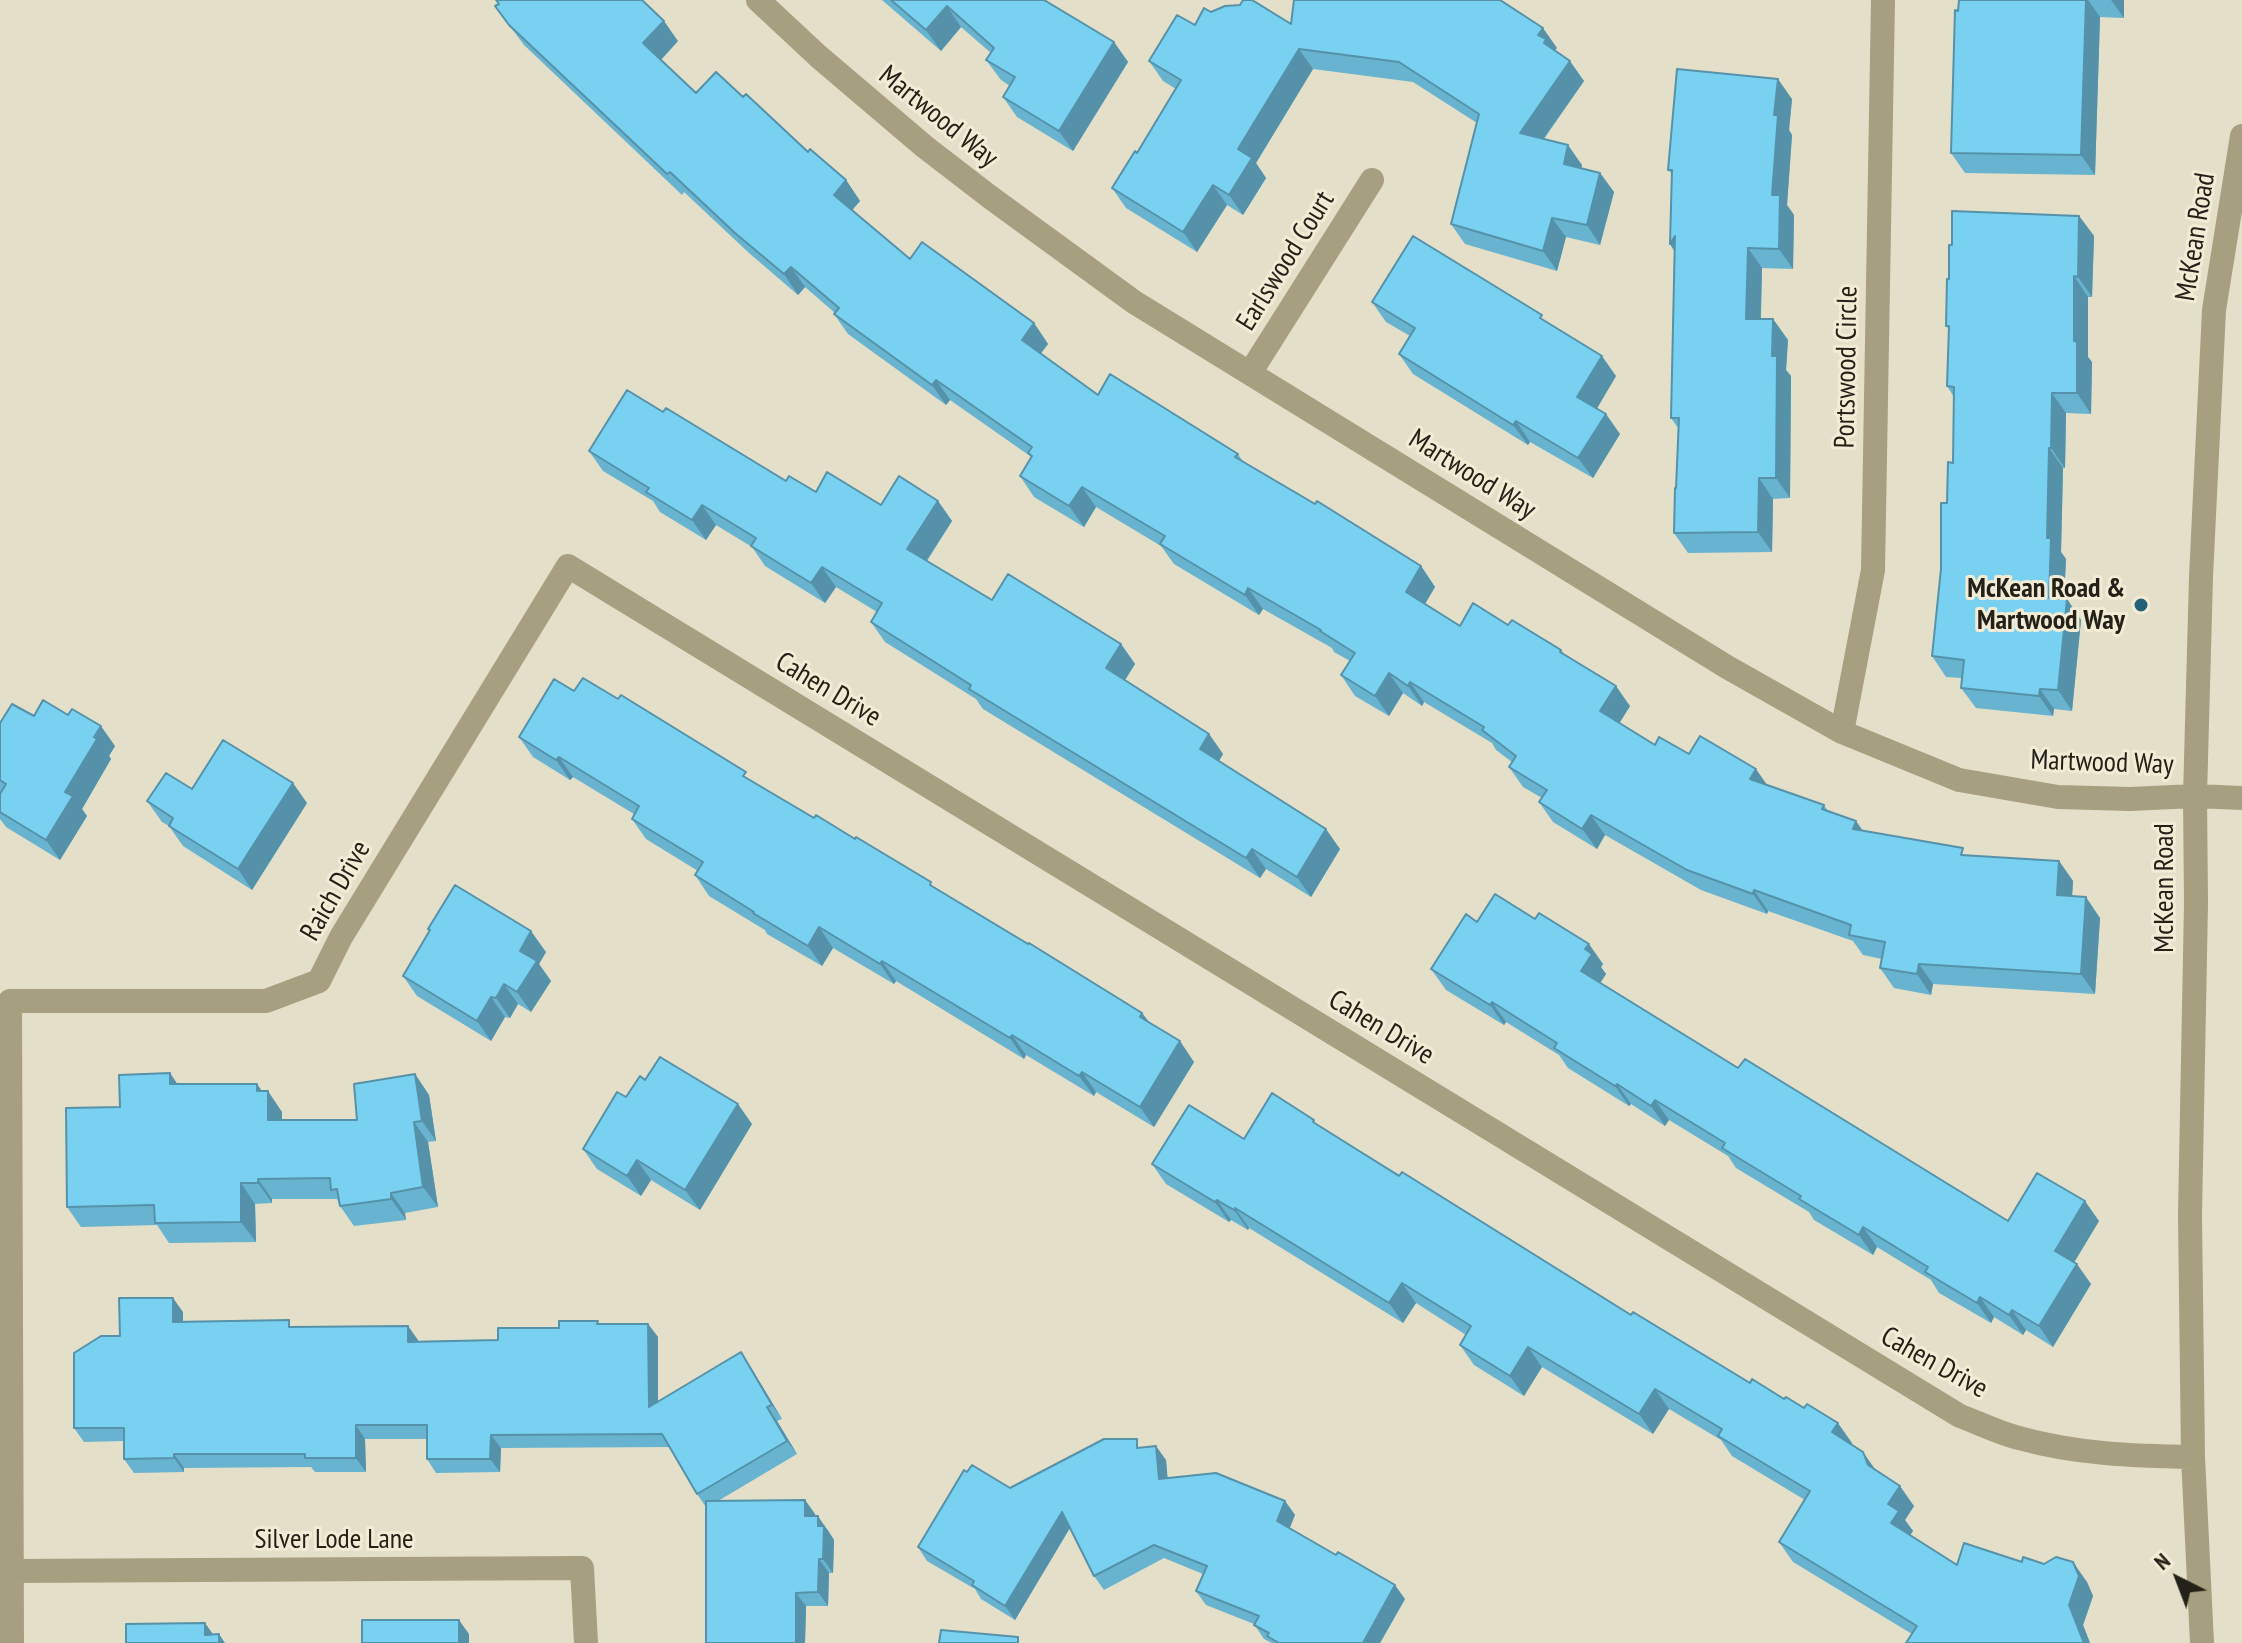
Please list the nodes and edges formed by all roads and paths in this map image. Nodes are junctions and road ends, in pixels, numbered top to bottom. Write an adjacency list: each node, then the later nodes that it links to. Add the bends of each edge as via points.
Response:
1 (758, 0): 5 (street, Martwood Way, via 990,197 1134,302)
2 (1883, 0): 7 (street, Portswood Circle, via 1873,570)
3 (2242, 136): 8 (street, McKean Road, via 2214,310)
4 (1372, 180): 5 (street, Earlswood Court)
5 (1250, 373): 7 (street, Martwood Way, via 1727,667)
6 (568, 566): 10 (street, Cahen Drive, via 1960,1416 2018,1438 2072,1449); 11 (street, Raich Drive, via 319,981 266,1001 10,1001)
7 (1842, 732): 8 (street, Martwood Way, via 1973,783 2058,797)
8 (2195, 796): 9 (street, Martwood Way); 10 (street, McKean Road)
9 (2242, 798)
10 (2193, 1457): 14 (street, McKean Road)
11 (11, 1571): 12 (street); 13 (street, Silver Lode Lane, via 582,1568)
12 (12, 1643)
13 (586, 1643)
14 (2202, 1643)

